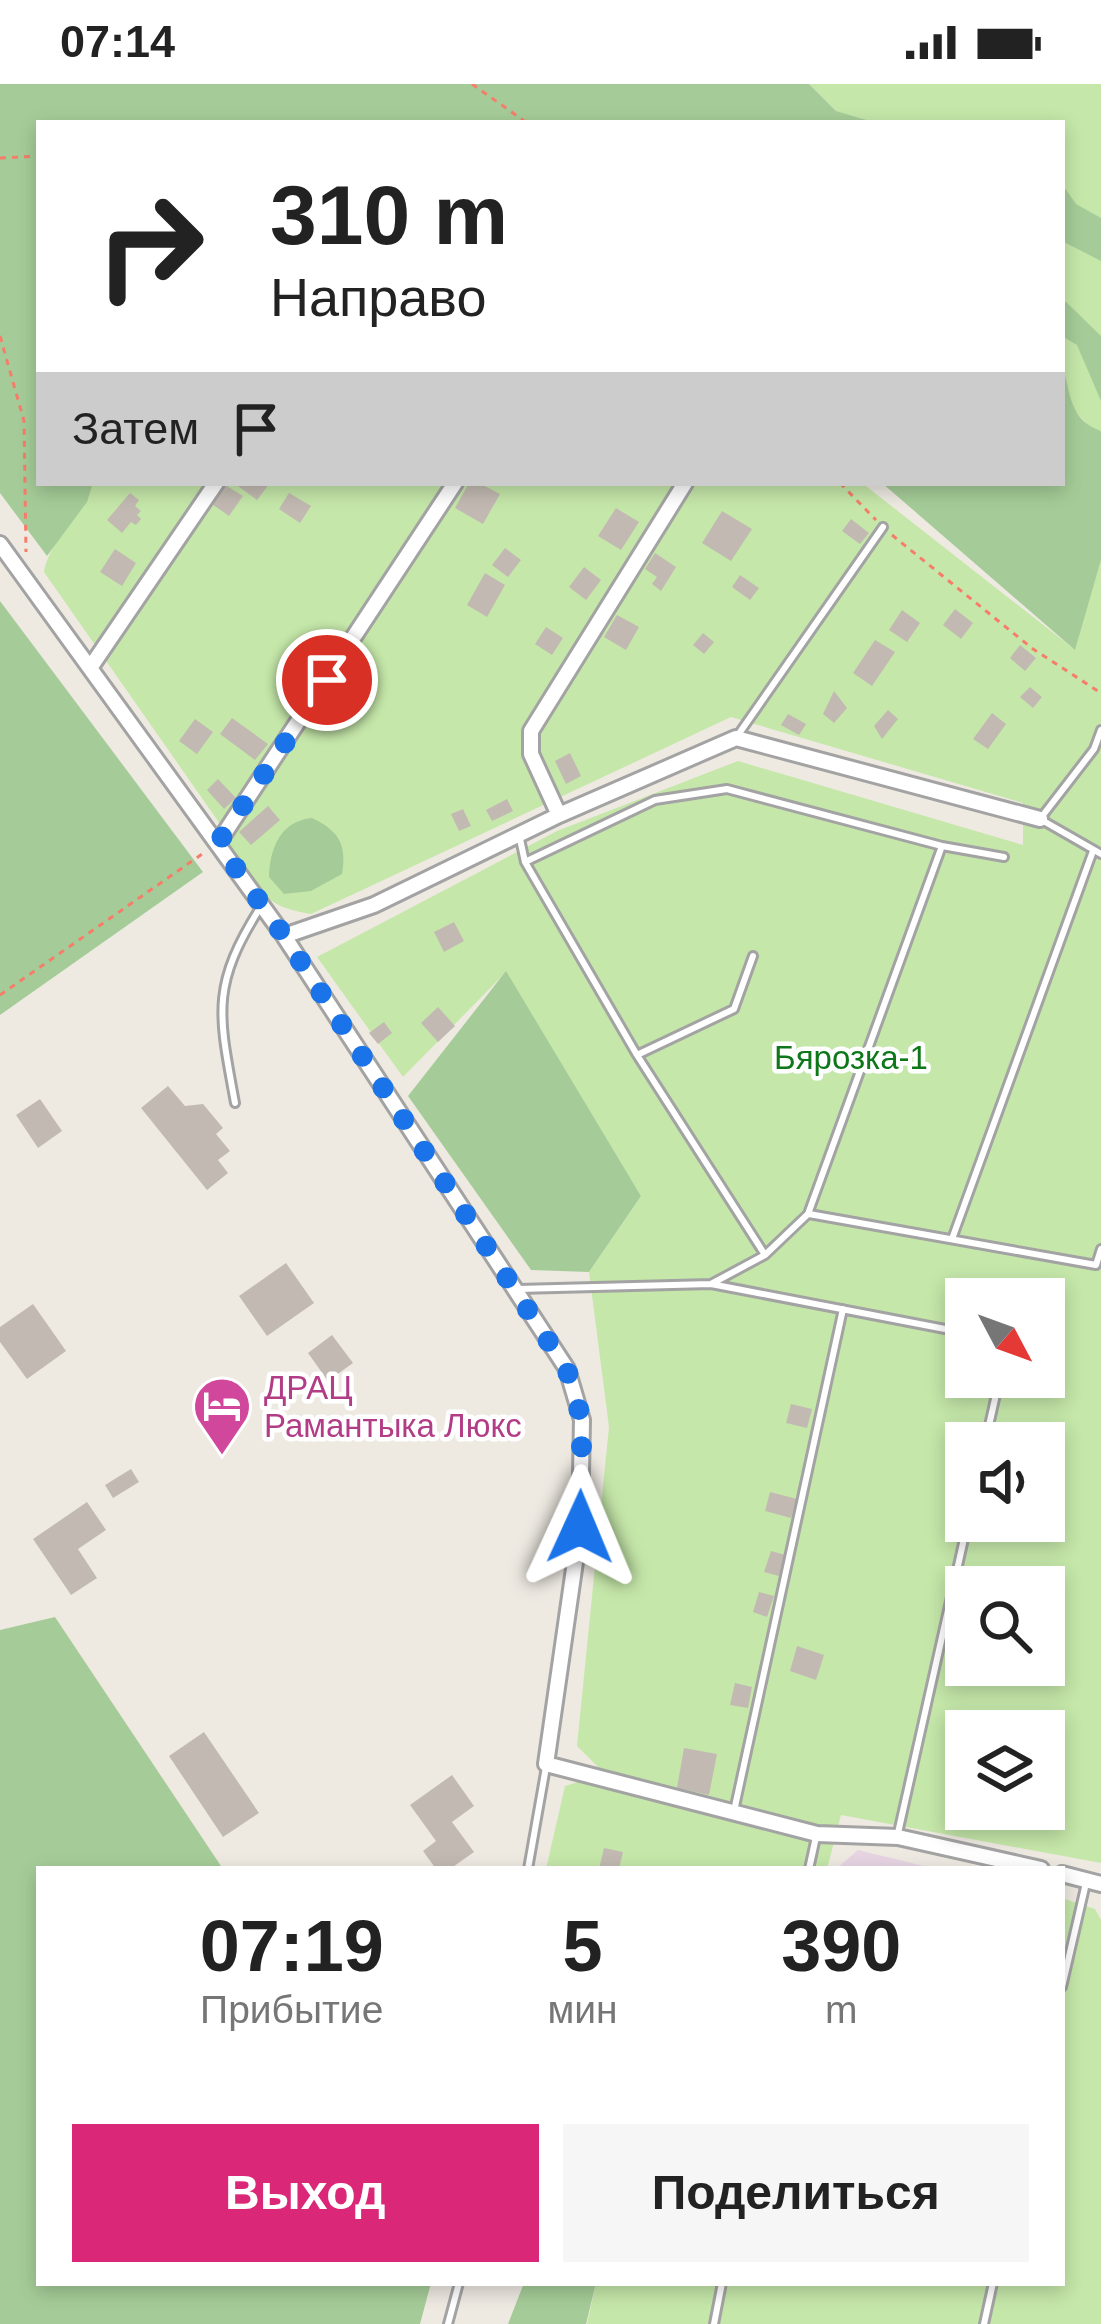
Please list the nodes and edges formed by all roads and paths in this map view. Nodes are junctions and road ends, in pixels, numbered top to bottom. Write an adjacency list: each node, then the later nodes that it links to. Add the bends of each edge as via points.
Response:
1 (472, 84): 2 (path)
2 (526, 120)
3 (36, 156): 4 (path)
4 (0, 158)
5 (0, 336): 12 (path, via 24,421)
6 (214, 486): 13 (street)
7 (453, 486): 20 (street)
8 (683, 486): 17 (street, via 531,730 531,754)
9 (843, 486): 10 (path)
10 (883, 527): 14 (path, via 1033,649); 16 (lane)
11 (0, 544): 13 (street)
12 (26, 556)
13 (90, 668): 20 (street)
14 (1101, 693)
15 (1101, 730): 18 (lane)
16 (736, 738): 17 (street); 18 (street)
17 (559, 815): 19 (street)
18 (1040, 819): 22 (lane)
19 (519, 836): 24 (lane); 26 (street, via 374,905)
20 (218, 843): 25 (street); 28 (path)
21 (942, 845): 23 (lane); 24 (lane, via 727,789 655,800); 31 (lane)
22 (1097, 853): 32 (lane)
23 (1004, 857)
24 (525, 862): 29 (lane)
25 (262, 905): 26 (street); 30 (lane, via 222,987)
26 (284, 936): 36 (street)
27 (753, 956): 29 (lane, via 734,1009)
28 (0, 995)
29 (637, 1055): 34 (lane)
30 (235, 1103)
31 (808, 1214): 32 (lane); 34 (lane)
32 (952, 1239): 33 (lane, via 1096,1264)
33 (1101, 1249)
34 (765, 1255): 35 (lane)
35 (711, 1284): 36 (lane); 37 (lane)
36 (512, 1290): 40 (street, via 567,1370 582,1420 580,1527)
37 (843, 1309): 38 (lane); 41 (lane)
38 (945, 1329)
39 (963, 1542): 43 (lane)
40 (546, 1764): 41 (street); 44 (lane)
41 (733, 1815): 42 (street)
42 (817, 1834): 43 (street); 45 (lane)
43 (898, 1837): 46 (street)
44 (529, 1866)
45 (810, 1866)
46 (1028, 1866)
47 (1094, 1882): 48 (lane)
48 (1065, 1977)
49 (459, 2286): 52 (lane)
50 (721, 2286): 53 (lane)
51 (992, 2286): 54 (lane)
52 (448, 2324)
53 (714, 2324)
54 (984, 2324)

